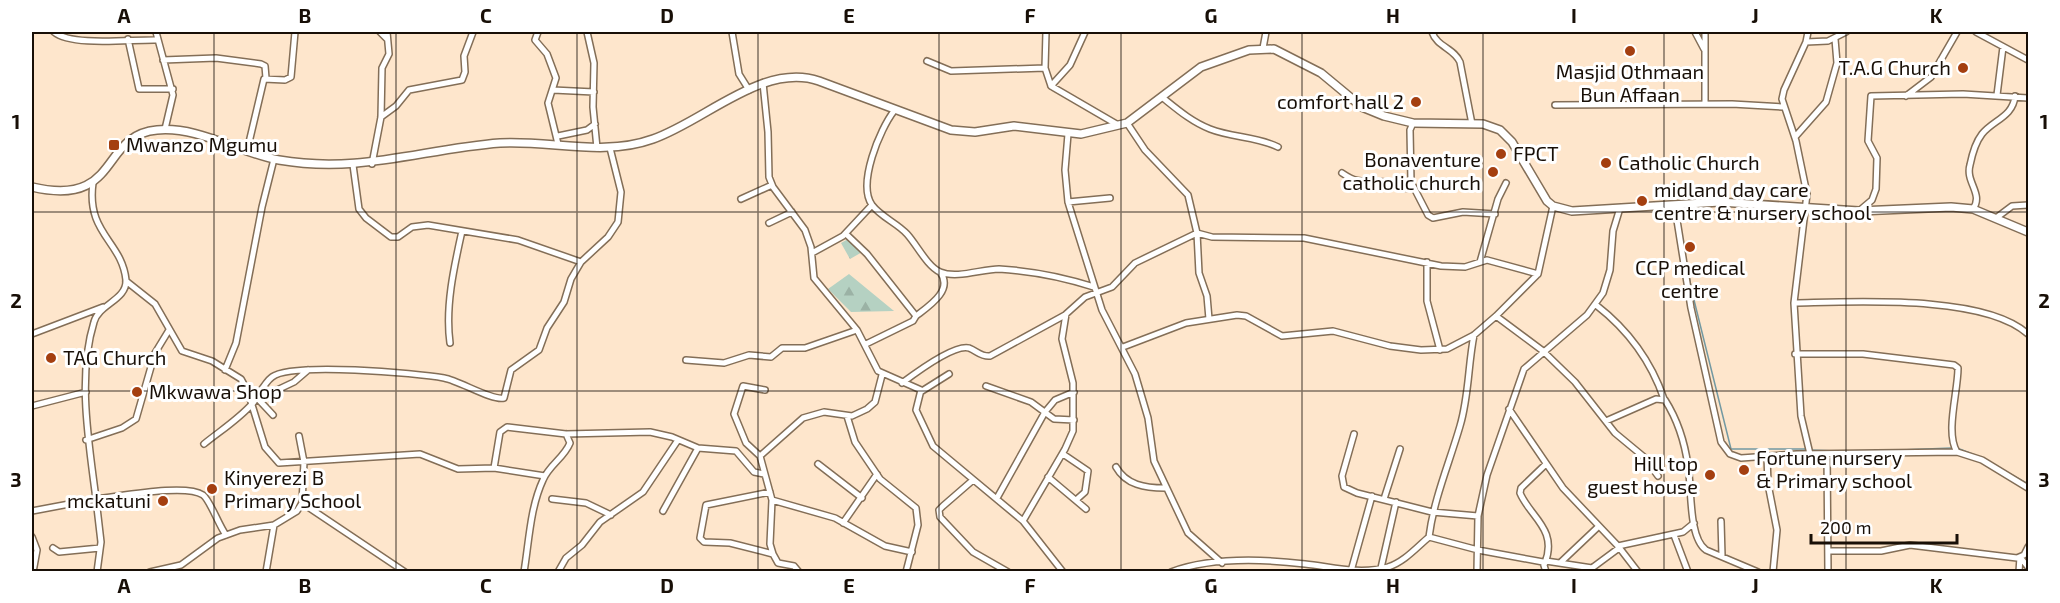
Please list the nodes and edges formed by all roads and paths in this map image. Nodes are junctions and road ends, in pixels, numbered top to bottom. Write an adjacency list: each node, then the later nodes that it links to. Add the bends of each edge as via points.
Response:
1 (54, 32): 20 (street, via 70,38)
2 (156, 32): 22 (street)
3 (295, 32): 32 (street, via 291,77)
4 (380, 32): 23 (street)
5 (387, 32): 23 (street)
6 (473, 32): 48 (street, via 464,56 462,80 409,90)
7 (538, 32): 36 (street, via 535,40 554,70)
8 (587, 32): 38 (street, via 594,63)
9 (732, 32): 37 (street, via 739,74)
10 (1046, 32): 31 (street)
11 (1085, 32): 34 (street, via 1070,64)
12 (1266, 32): 26 (street)
13 (1432, 32): 52 (street, via 1436,41 1458,56)
14 (1695, 32): 27 (street)
15 (1705, 32): 27 (street)
16 (1808, 32): 24 (street)
17 (1846, 32): 21 (street)
18 (1957, 32): 41 (street, via 1932,76)
19 (1976, 32): 25 (street)
20 (128, 39): 22 (street); 35 (street, via 139,89)
21 (1835, 39): 24 (street); 57 (street, via 1837,63 1826,102)
22 (158, 40): 28 (street)
23 (388, 41): 48 (street, via 389,54 382,68)
24 (1806, 42): 46 (street, via 1784,90)
25 (2003, 47): 29 (street); 39 (street)
26 (1263, 48): 42 (street, via 1201,67); 51 (street, via 1303,62 1362,107)
27 (1705, 50): 44 (street)
28 (163, 60): 32 (street, via 216,58 261,64 265,66); 35 (street)
29 (2028, 60)
30 (927, 61): 31 (street, via 951,71)
31 (1045, 68): 34 (street)
32 (266, 78): 62 (street)
33 (763, 84): 37 (street); 47 (street, via 788,76 807,77); 70 (street)
34 (1051, 86): 53 (street)
35 (173, 89): 54 (street)
36 (553, 90): 38 (street); 56 (street, via 549,107)
37 (749, 90): 61 (street, via 667,134)
38 (594, 92): 49 (street)
39 (1997, 95): 40 (street); 41 (street)
40 (2015, 96): 43 (street); 81 (street, via 2008,112 1983,133 1976,145 1968,174 1977,194)
41 (1905, 97): 82 (street, via 1869,99 1868,141 1877,158 1876,189 1872,201)
42 (1163, 98): 50 (street); 59 (street, via 1212,130 1259,138)
43 (2028, 98)
44 (1705, 104): 45 (street); 46 (street)
45 (1555, 105)
46 (1783, 107): 57 (street)
47 (894, 111): 55 (street, via 963,132 1014,126); 76 (street, via 869,169 867,187)
48 (381, 117): 64 (street)
49 (596, 123): 56 (street, via 587,130); 60 (street)
50 (1127, 123): 53 (street); 89 (street, via 1145,150 1185,190)
51 (1413, 123): 52 (street); 67 (street)
52 (1472, 124): 78 (street, via 1491,126 1506,135 1542,195)
53 (1119, 125): 55 (street)
54 (165, 129): 62 (street); 68 (street, via 143,132 125,142 109,168)
55 (1068, 134): 74 (street)
56 (558, 136): 58 (street)
57 (1794, 137): 80 (street, via 1807,194)
58 (558, 144): 60 (street); 64 (street, via 472,146)
59 (1278, 147)
60 (597, 148): 61 (street)
61 (610, 148): 92 (street, via 620,183 620,214 608,237)
62 (247, 151): 63 (street)
63 (274, 159): 65 (street); 118 (street, via 236,343)
64 (372, 164): 65 (street)
65 (353, 165): 87 (street, via 359,209 391,237 424,225)
66 (1342, 173): 67 (street, via 1358,183 1384,182 1408,188)
67 (1411, 182): 84 (street, via 1431,217 1463,212)
68 (93, 183): 71 (street, via 63,190); 97 (street, via 93,215 120,261)
69 (1506, 183): 84 (street)
70 (772, 185): 72 (street); 83 (street)
71 (32, 188)
72 (741, 198)
73 (1110, 198): 74 (street)
74 (1068, 202): 98 (street)
75 (1680, 204): 79 (street); 80 (street, via 1739,201); 151 (street, via 1676,214 1691,308 1721,442 1735,456)
76 (872, 205): 90 (street); 95 (street, via 906,232)
77 (2028, 205): 85 (street, via 2012,207)
78 (1553, 206): 79 (street, via 1572,211); 96 (street)
79 (1620, 208): 100 (street, via 1613,231 1610,270)
80 (1805, 209): 82 (street); 99 (street)
81 (1973, 209): 82 (street, via 1929,206); 85 (street)
82 (1859, 211)
83 (792, 212): 86 (street); 91 (street, via 805,230)
84 (1495, 214): 94 (street)
85 (1996, 218): 88 (street)
86 (769, 224)
87 (462, 231): 92 (street, via 518,240); 111 (street, via 452,282)
88 (2028, 232)
89 (1197, 233): 93 (street, via 1304,238); 98 (street, via 1135,263 1113,287); 105 (street, via 1199,273)
90 (846, 234): 91 (street); 103 (street)
91 (812, 253): 107 (street, via 814,278)
92 (581, 262): 119 (street, via 539,350 511,370 502,399 445,379 344,369)
93 (1426, 262): 94 (street, via 1454,267); 114 (street, via 1427,301)
94 (1480, 262): 96 (street, via 1487,260)
95 (940, 272): 98 (street, via 1012,270 1050,274); 103 (street, via 944,288)
96 (1538, 274): 104 (street)
97 (126, 281): 101 (street, via 121,295); 106 (street, via 155,304)
98 (1094, 289): 102 (street); 113 (street)
99 (1794, 303): 109 (street, via 1951,307 2007,319); 116 (street)
100 (1596, 305): 115 (street); 129 (street, via 1631,338 1651,367)
101 (105, 306): 108 (street); 126 (street, via 92,329)
102 (1066, 314): 122 (street, via 990,357 961,349 939,358); 127 (street, via 1062,339)
103 (916, 316): 112 (street)
104 (1496, 316): 110 (street); 115 (street)
105 (1209, 319): 113 (street, via 1186,323); 114 (street, via 1242,315 1282,336 1333,332 1390,346)
106 (169, 330): 118 (street, via 186,354 212,361); 141 (street, via 155,353 136,419)
107 (857, 330): 112 (street); 117 (street, via 805,348 782,348 771,357 749,355 724,363)
108 (32, 334)
109 (2028, 334)
110 (1473, 335): 114 (street); 179 (street, via 1463,414)
111 (450, 343)
112 (866, 344): 121 (street)
113 (1123, 346): 163 (street, via 1143,400 1152,453)
114 (1440, 350)
115 (1543, 351): 132 (street, via 1524,369); 137 (street, via 1575,382)
116 (1796, 354): 146 (street, via 1863,354 1954,365 1958,368 1958,386 1952,436); 148 (street, via 1801,416)
117 (686, 360)
118 (225, 370): 130 (street, via 245,384)
119 (308, 370): 128 (street); 128 (street, via 277,374)
120 (949, 374): 125 (street)
121 (882, 375): 122 (street); 135 (street, via 875,402)
122 (902, 383): 125 (street)
123 (986, 386): 133 (street, via 1031,402)
124 (765, 390): 150 (street, via 743,386 734,414 746,443)
125 (922, 391): 162 (street, via 916,410 929,440)
126 (86, 392): 131 (street); 141 (street)
127 (1074, 392): 133 (street, via 1055,400); 136 (street)
128 (258, 399): 130 (street); 134 (street)
129 (1664, 399): 137 (street); 185 (street, via 1684,446)
130 (252, 404): 143 (street); 152 (street, via 259,433 273,459 279,463)
131 (32, 406)
132 (1509, 409): 154 (street); 181 (street)
133 (1045, 412): 136 (street, via 1058,420); 168 (street)
134 (273, 415)
135 (847, 416): 150 (street, via 824,412 803,418); 158 (street, via 855,442)
136 (1074, 420): 147 (street)
137 (1606, 421): 160 (street)
138 (566, 434): 142 (street, via 640,431); 156 (street, via 503,429); 159 (street, via 570,442 567,450)
139 (1354, 434): 166 (street, via 1342,483 1350,490)
140 (298, 436): 152 (street)
141 (86, 440): 169 (street)
142 (678, 440): 144 (street); 180 (street, via 643,492)
143 (204, 444)
144 (698, 448): 157 (street, via 736,451 754,472); 178 (street)
145 (1400, 449): 171 (street)
146 (1957, 452): 149 (street); 164 (street, via 1983,460)
147 (1063, 454): 161 (street); 173 (street, via 1088,471 1085,492)
148 (1810, 454): 149 (street); 151 (street)
149 (1827, 454): 197 (street)
150 (760, 456): 157 (street)
151 (1767, 456): 227 (street, via 1777,530)
152 (304, 462): 156 (street, via 420,454 458,469); 175 (street)
153 (818, 464): 167 (street)
154 (1546, 464): 187 (street); 203 (street, via 1520,493 1545,529 1549,551)
155 (1116, 467): 163 (street, via 1132,483)
156 (494, 468): 159 (street)
157 (764, 474): 165 (street)
158 (877, 474): 167 (street); 198 (street, via 916,508 918,525)
159 (545, 476): 214 (street, via 531,524)
160 (1658, 476)
161 (1048, 477): 173 (street); 182 (street)
162 (973, 480): 168 (street); 218 (street, via 940,509 940,517 973,552)
163 (1165, 488): 202 (street, via 1190,537)
164 (2028, 488)
165 (770, 492): 172 (street); 199 (street, via 706,505 700,538 704,542 729,543)
166 (1372, 496): 171 (street); 208 (street)
167 (862, 498): 184 (street)
168 (997, 498): 182 (street)
169 (96, 499): 177 (street); 188 (street, via 154,491 196,493 203,495); 194 (street)
170 (552, 499): 180 (street, via 586,503)
171 (1384, 499): 174 (street)
172 (772, 500): 184 (street); 199 (street)
173 (1076, 500): 176 (street)
174 (1396, 502): 179 (street); 207 (street)
175 (302, 504): 186 (street); 213 (street)
176 (1086, 509)
177 (32, 511)
178 (663, 511)
179 (1432, 512): 181 (street); 191 (street)
180 (611, 515): 215 (street, via 566,558)
181 (1478, 516): 196 (street)
182 (1023, 521): 219 (street)
183 (1721, 521): 200 (street)
184 (843, 523): 198 (street, via 885,546)
185 (1694, 523): 189 (street); 200 (street, via 1702,548)
186 (274, 525): 188 (street); 212 (street)
187 (1599, 526): 192 (street); 204 (street)
188 (226, 535): 211 (street, via 181,565)
189 (1674, 535): 192 (street); 225 (street)
190 (32, 537): 209 (street, via 37,550)
191 (1429, 537): 196 (street); 207 (street, via 1404,559)
192 (1618, 547): 204 (street, via 1592,568); 224 (street)
193 (53, 548): 194 (street, via 59,552)
194 (100, 548): 210 (street)
195 (2028, 548): 201 (street)
196 (1478, 550): 203 (street); 222 (street)
197 (1828, 551): 201 (street, via 1881,551 1910,545); 228 (street)
198 (912, 552): 217 (street)
199 (772, 554): 216 (street, via 778,563 794,566)
200 (1722, 556): 226 (street)
201 (2020, 557): 206 (street); 229 (street)
202 (1222, 562): 205 (street); 220 (street)
203 (1545, 562): 204 (street); 223 (street)
204 (1561, 562)
205 (1301, 563): 208 (street); 221 (street)
206 (2028, 567)
207 (1381, 568): 208 (street)
208 (1351, 571)
209 (33, 572)
210 (97, 572)
211 (150, 572)
212 (266, 572)
213 (405, 572)
214 (524, 572)
215 (558, 572)
216 (800, 572)
217 (906, 572)
218 (1008, 572)
219 (1063, 572)
220 (1171, 572)
221 (1297, 572)
222 (1477, 572)
223 (1546, 572)
224 (1638, 572)
225 (1688, 572)
226 (1758, 572)
227 (1773, 572)
228 (1828, 572)
229 (2019, 572)

